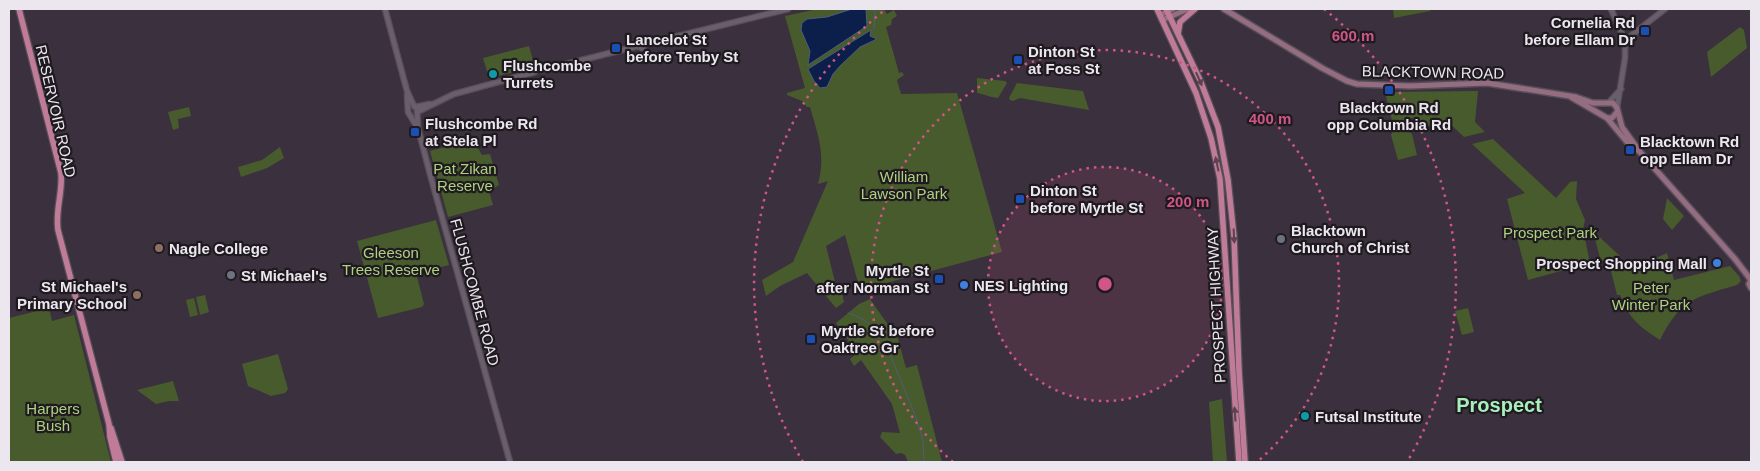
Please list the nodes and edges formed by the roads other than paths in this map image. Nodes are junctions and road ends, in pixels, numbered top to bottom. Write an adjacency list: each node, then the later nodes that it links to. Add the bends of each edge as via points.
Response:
1 (19, 9): 27 (main road, RESERVOIR ROAD, via 61,173 58,230)
2 (384, 9): 16 (street, FLUSHCOMBE ROAD)
3 (788, 9): 19 (street, via 646,44 641,41 638,46 542,70 538,67 535,72 454,94)
4 (1188, 9): 9 (main road)
5 (1195, 9): 11 (main road, via 1180,22)
6 (1224, 9): 17 (main road, BLACKTOWN ROAD, via 1352,83 1372,86 1487,84)
7 (1611, 9): 12 (street)
8 (1666, 9): 13 (street)
9 (1168, 12): 10 (main road); 11 (main road, PROSPECT HIGHWAY)
10 (1160, 14): 31 (main road, PROSPECT HIGHWAY, one-way to 10, via 1220,180 1196,93)
11 (1178, 35): 32 (main road, PROSPECT HIGHWAY, one-way to 32, via 1218,127 1228,180)
12 (1623, 36): 13 (street); 14 (street, via 1620,41)
13 (1628, 38): 14 (street)
14 (1625, 44): 15 (street)
15 (1620, 89): 18 (street); 20 (street)
16 (407, 91): 19 (street, FLUSHCOMBE ROAD); 21 (street, FLUSHCOMBE ROAD)
17 (1570, 97): 18 (main road, BLACKTOWN ROAD); 22 (main road, BLACKTOWN ROAD)
18 (1607, 103): 20 (main road, via 1613,103); 22 (main road, via 1601,110)
19 (416, 109): 21 (street, via 411,106); 21 (street, via 413,115); 23 (street, FLUSHCOMBE ROAD)
20 (1617, 110): 22 (main road, via 1612,118); 24 (main road, BLACKTOWN ROAD, via 1624,130)
21 (408, 111): 23 (street, FLUSHCOMBE ROAD)
22 (1606, 117): 24 (main road, BLACKTOWN ROAD)
23 (418, 128): 30 (street, FLUSHCOMBE ROAD)
24 (1640, 152): 25 (main road, BLACKTOWN ROAD)
25 (1751, 280): 26 (main road)
26 (1751, 288)
27 (108, 424): 28 (main road, RESERVOIR ROAD); 29 (main road, RESERVOIR ROAD)
28 (116, 462)
29 (122, 462)
30 (510, 462)
31 (1239, 462)
32 (1246, 462)

